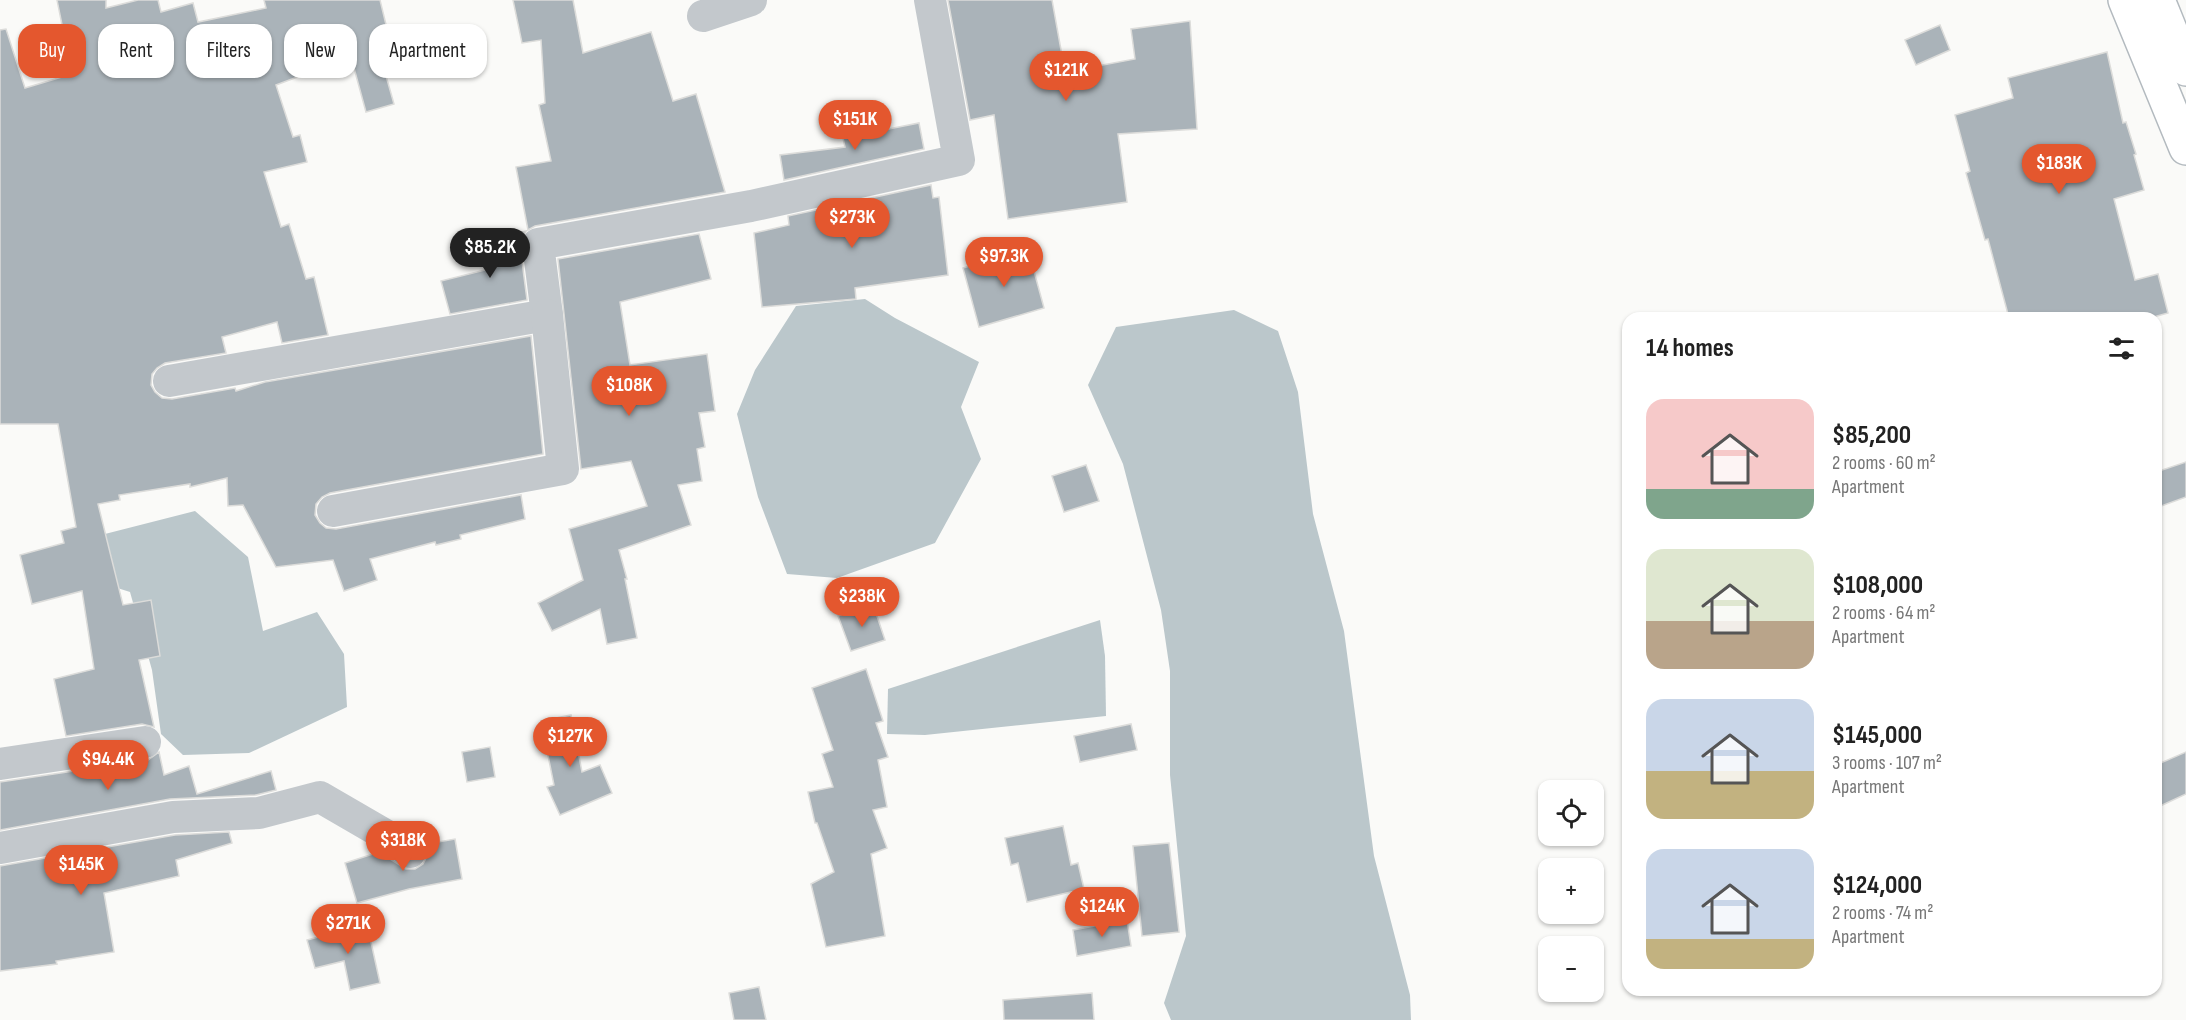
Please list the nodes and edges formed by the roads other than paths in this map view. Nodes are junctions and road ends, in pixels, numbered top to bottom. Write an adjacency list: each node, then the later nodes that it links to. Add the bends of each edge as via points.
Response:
1 (751, 0): 5 (street)
2 (930, 0): 8 (street, via 959,160 751,206 538,244)
3 (2125, 0): 7 (main road)
4 (2158, 0): 6 (main road)
5 (703, 16)
6 (2186, 69)
7 (2186, 148)
8 (547, 315): 9 (street); 10 (street, via 562,469)
9 (169, 381)
10 (333, 511)
11 (145, 742): 12 (street)
12 (0, 764)
13 (0, 848): 14 (street, via 173,816 259,813 320,797)
14 (410, 852)

